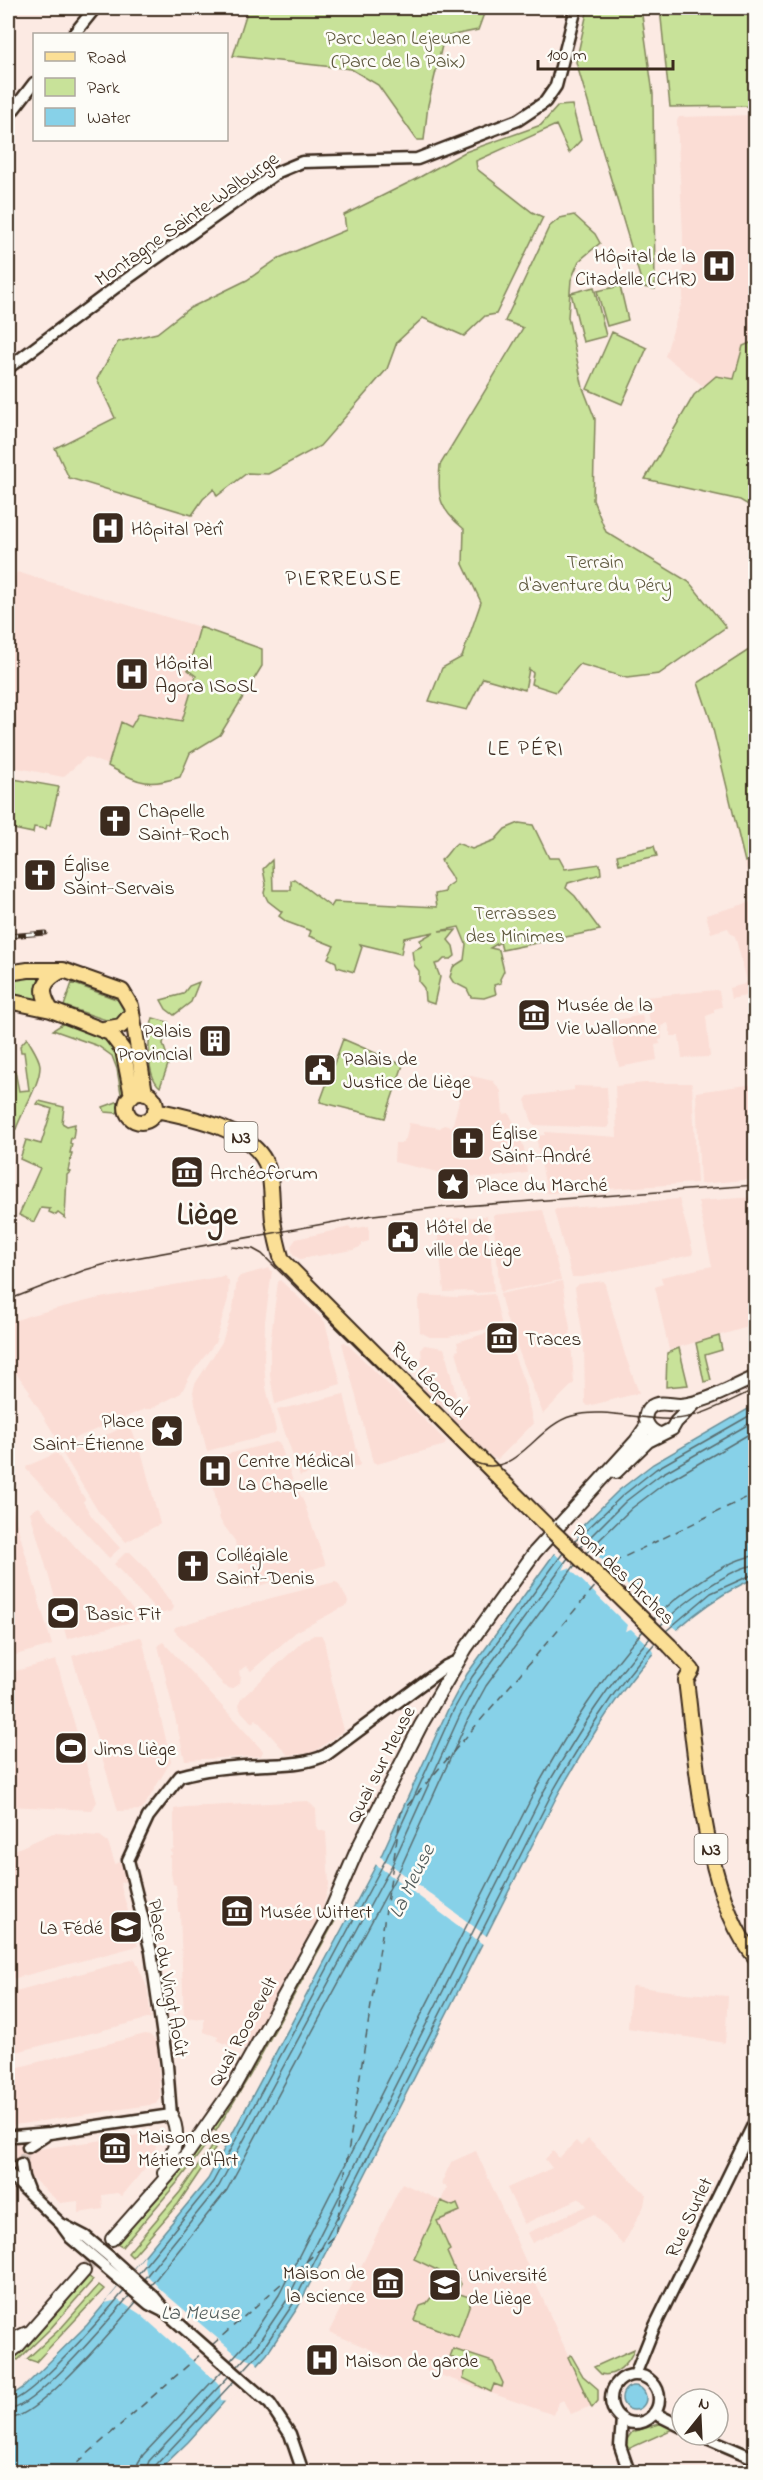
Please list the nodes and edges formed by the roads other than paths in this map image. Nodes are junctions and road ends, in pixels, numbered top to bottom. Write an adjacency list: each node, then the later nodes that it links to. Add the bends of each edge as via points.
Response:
1 (95, 8): 3 (street)
2 (576, 8): 6 (street, Montagne Sainte-Walburge, via 556,86 545,102 518,120 417,159 302,162 278,172)
3 (75, 33)
4 (33, 84): 5 (street)
5 (8, 117)
6 (8, 368)
7 (63, 970): 8 (main road); 10 (main road, via 45,985 44,999); 11 (main road, via 122,991)
8 (8, 973)
9 (8, 1001): 10 (main road)
10 (51, 1010): 12 (main road)
11 (132, 1013): 12 (main road, via 121,1026); 13 (main road)
12 (104, 1029): 13 (main road, via 123,1050)
13 (138, 1095): 14 (main road, via 154,1100); 14 (main road, via 127,1110 134,1120 149,1120)
14 (155, 1110): 22 (main road, Rue Léopold / N3, via 215,1126 259,1150 268,1169 282,1260)
15 (756, 1377): 16 (main road)
16 (695, 1403): 17 (main road); 18 (main road)
17 (668, 1405): 18 (main road); 19 (main road, via 652,1406 647,1413)
18 (676, 1422): 20 (main road, via 672,1429)
19 (647, 1425): 20 (main road); 21 (main road)
20 (660, 1434): 21 (main road)
21 (589, 1494): 22 (main road, Quai sur Meuse)
22 (549, 1528): 23 (main road, Quai sur Meuse); 26 (main road, Pont des Arches / N3, bridge, via 692,1670 686,1680 695,1762 713,1858 728,1909)
23 (459, 1660): 24 (street, Quai sur Meuse, via 326,1755 314,1760 219,1768 180,1776); 25 (main road, Quai sur Meuse, via 421,1725)
24 (148, 1816): 27 (street, Place du Vingt Août, via 128,1860 151,1952)
25 (341, 1888): 35 (main road, Quai Roosevelt, via 233,2088 192,2149)
26 (756, 1958)
27 (171, 2115): 29 (street); 35 (main road, via 176,2148)
28 (756, 2119): 42 (street, Rue Surlet)
29 (50, 2133): 30 (street); 31 (street)
30 (14, 2136)
31 (28, 2147)
32 (21, 2164): 36 (street)
33 (8, 2173): 36 (street)
34 (8, 2183): 36 (street)
35 (160, 2183): 37 (main road)
36 (33, 2199): 49 (street, via 62,2224 90,2240 126,2278 270,2404 292,2439)
37 (112, 2239)
38 (84, 2271): 39 (main road)
39 (29, 2332): 40 (main road); 41 (main road)
40 (8, 2342)
41 (8, 2354)
42 (635, 2375): 43 (street, via 656,2388 659,2401); 44 (street, via 620,2380 612,2392 612,2407)
43 (654, 2413): 44 (street, via 639,2422); 45 (street)
44 (622, 2419): 48 (street, via 620,2446)
45 (670, 2421)
46 (728, 2447): 47 (street)
47 (756, 2459)
48 (627, 2468)
49 (303, 2472)

